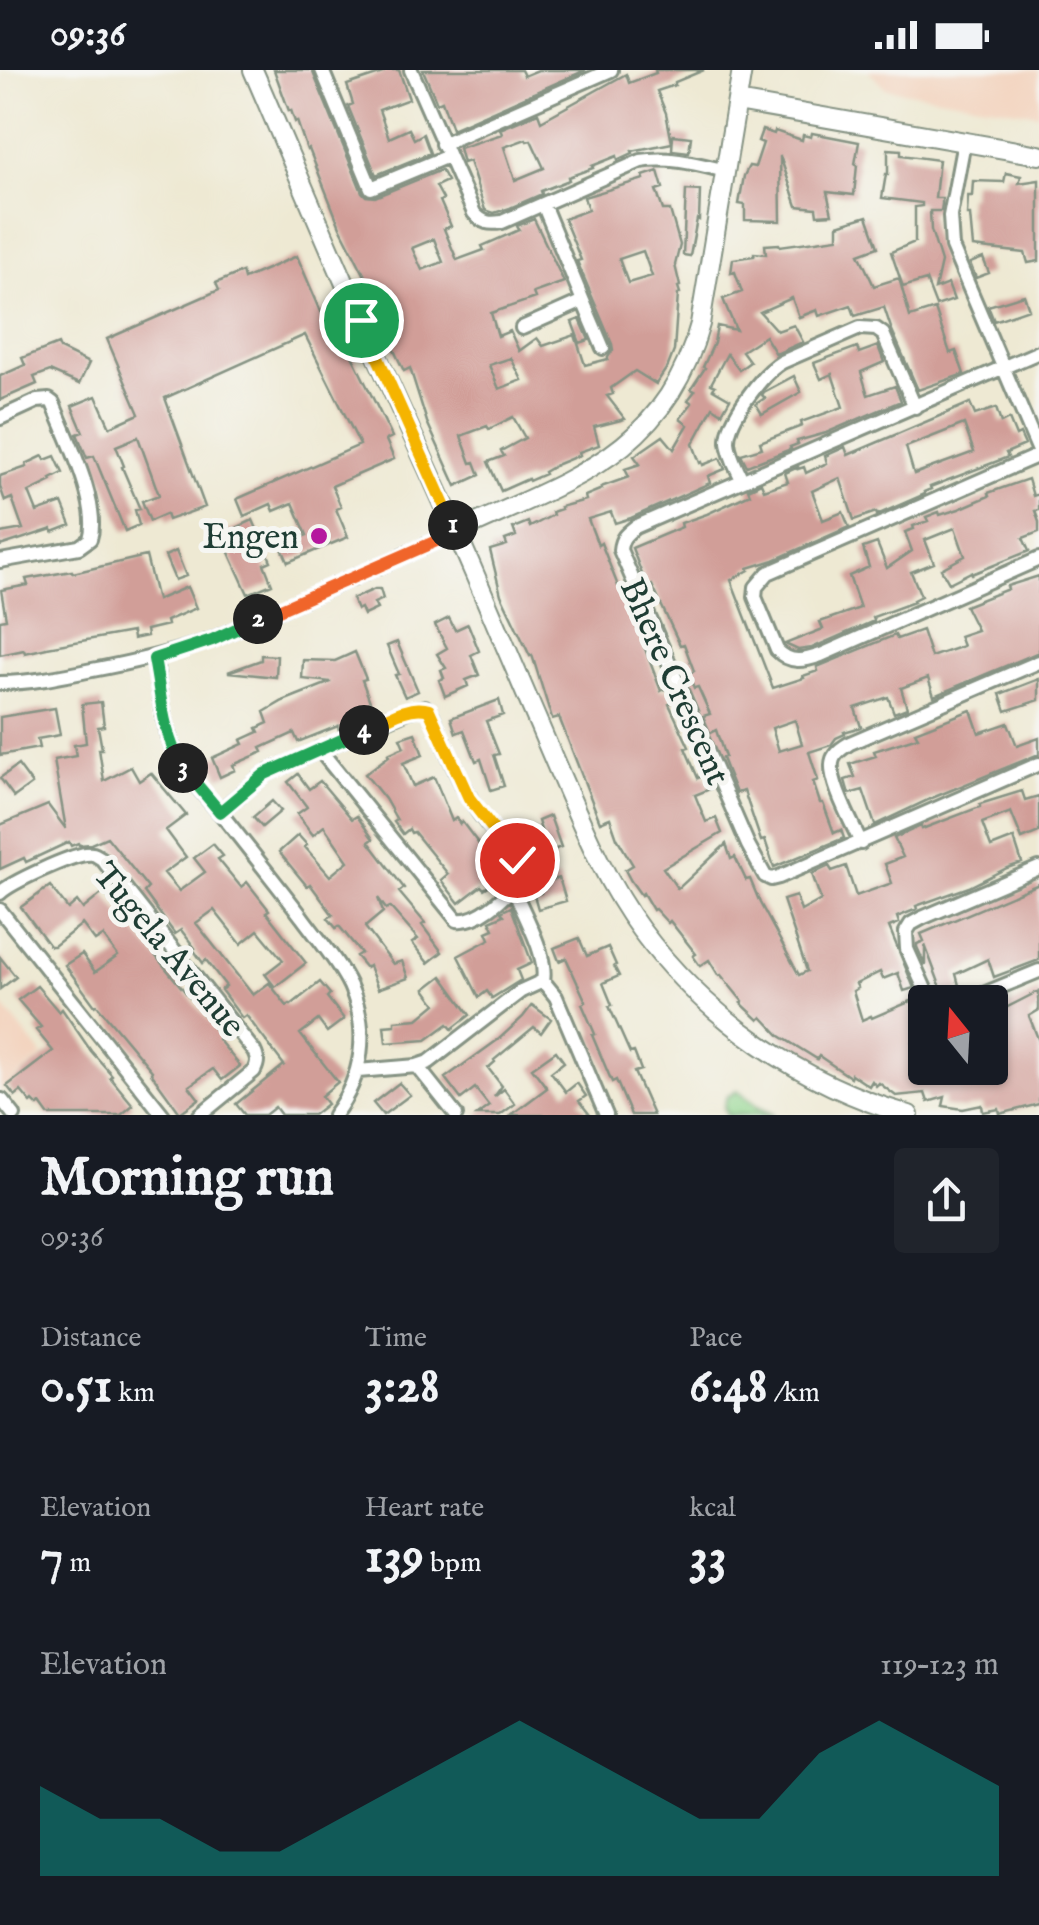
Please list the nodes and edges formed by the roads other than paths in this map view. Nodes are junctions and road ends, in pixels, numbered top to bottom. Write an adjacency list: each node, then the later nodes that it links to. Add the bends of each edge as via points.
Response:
1 (253, 70): 21 (main road)
2 (322, 70): 8 (street, via 372,188)
3 (410, 70): 8 (street)
4 (611, 70): 8 (street)
5 (742, 70): 6 (main road)
6 (737, 102): 7 (main road); 10 (main road)
7 (964, 142): 9 (main road); 16 (street, via 950,233)
8 (445, 150): 11 (street, via 480,220 502,222)
9 (1039, 155)
10 (726, 171): 11 (street, via 680,160 640,161); 21 (main road, via 694,346 659,409 595,467)
11 (543, 204): 12 (street)
12 (583, 301): 13 (street); 14 (street)
13 (522, 328)
14 (602, 348)
15 (1039, 352): 16 (street, Bhere Crescent)
16 (1004, 367): 17 (street, Bhere Crescent); 19 (street)
17 (915, 406): 20 (street, Bhere Crescent); 20 (street, via 883,334 868,327 847,332 782,362 758,382 728,440)
18 (0, 418): 23 (street, via 38,400 53,404 85,482 93,525 80,546)
19 (1039, 453): 22 (street, via 768,573 755,597 777,650 805,660)
20 (742, 480): 30 (street, Bhere Crescent, via 635,526 621,542 623,560 760,871 779,877)
21 (457, 532): 24 (street); 48 (main road, via 583,830 640,929 692,990 772,1054 852,1096)
22 (1039, 559)
23 (0, 561)
24 (154, 659): 26 (street); 29 (street, via 170,742)
25 (1039, 662): 30 (street, via 838,752 835,782)
26 (0, 684)
27 (320, 749): 29 (street, via 265,774); 32 (street, via 457,920 470,920); 32 (street, via 418,707 429,710 469,798 517,860 523,873)
28 (1039, 764): 30 (street, Bhere Crescent)
29 (220, 812): 40 (street, via 350,986 361,1031)
30 (861, 843)
31 (1039, 868): 37 (street, via 911,924 907,949)
32 (513, 888): 36 (street, via 542,957)
33 (0, 893): 44 (street, Tugela Avenue, via 79,856 102,859 257,1058 254,1071)
34 (0, 910): 43 (street)
35 (1039, 971): 38 (street)
36 (543, 982): 39 (street, via 521,990); 47 (street)
37 (924, 985)
38 (1005, 985)
39 (418, 1066): 40 (street); 46 (street)
40 (358, 1072): 45 (street)
41 (2, 1100): 42 (street)
42 (14, 1115)
43 (163, 1115)
44 (200, 1115)
45 (334, 1115)
46 (456, 1115)
47 (606, 1115)
48 (909, 1115)

